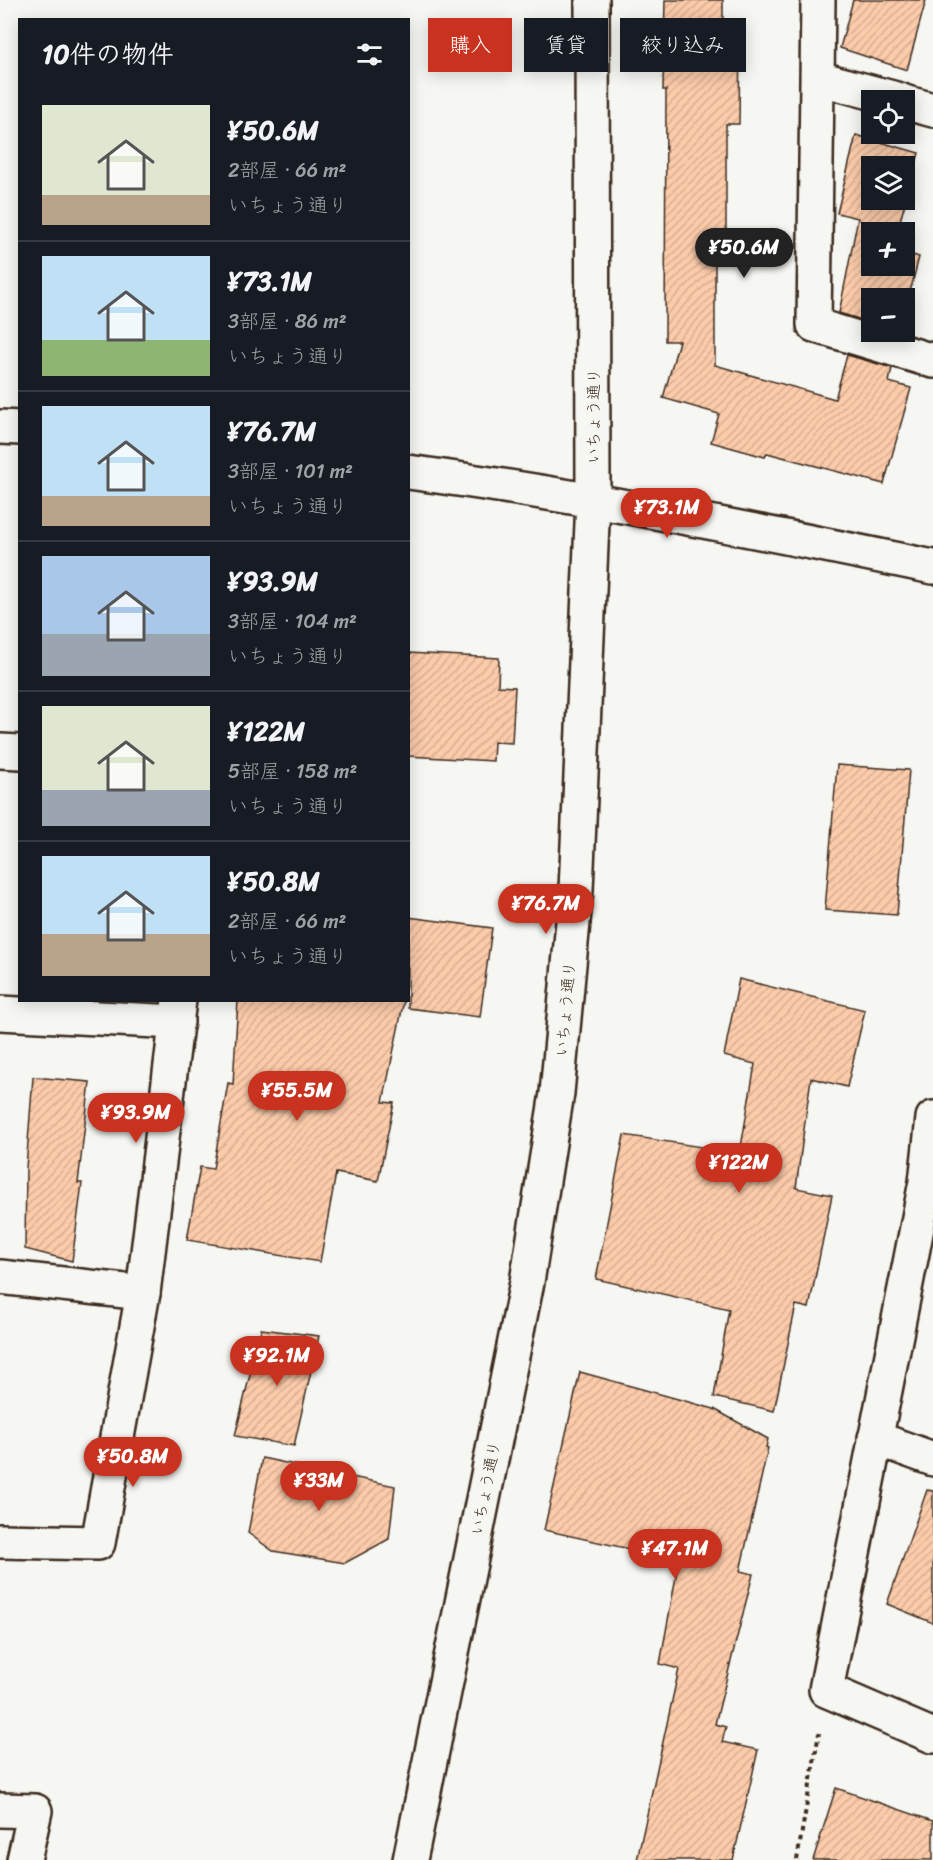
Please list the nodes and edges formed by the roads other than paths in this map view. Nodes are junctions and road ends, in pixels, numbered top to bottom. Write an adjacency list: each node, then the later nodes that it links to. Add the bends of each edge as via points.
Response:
1 (592, 0): 11 (street, いちょう通り)
2 (818, 0): 3 (street)
3 (818, 78): 4 (street); 7 (street, via 814,325)
4 (863, 90)
5 (915, 105): 6 (street)
6 (933, 110)
7 (933, 361)
8 (0, 427): 9 (street)
9 (18, 428)
10 (410, 472): 11 (street)
11 (593, 500): 12 (street); 27 (street, いちょう通り, via 576,890 557,1093 526,1282)
12 (933, 567)
13 (0, 751): 14 (street)
14 (18, 752)
15 (178, 1011): 16 (street); 20 (street)
16 (0, 1013)
17 (933, 1118): 18 (street)
18 (929, 1183): 21 (street)
19 (0, 1277): 20 (street)
20 (143, 1293): 23 (street, via 98,1543)
21 (875, 1438): 22 (street); 24 (street, via 826,1690)
22 (933, 1459)
23 (0, 1541)
24 (933, 1736)
25 (0, 1810): 26 (street, via 35,1811)
26 (24, 1860)
27 (410, 1860)

